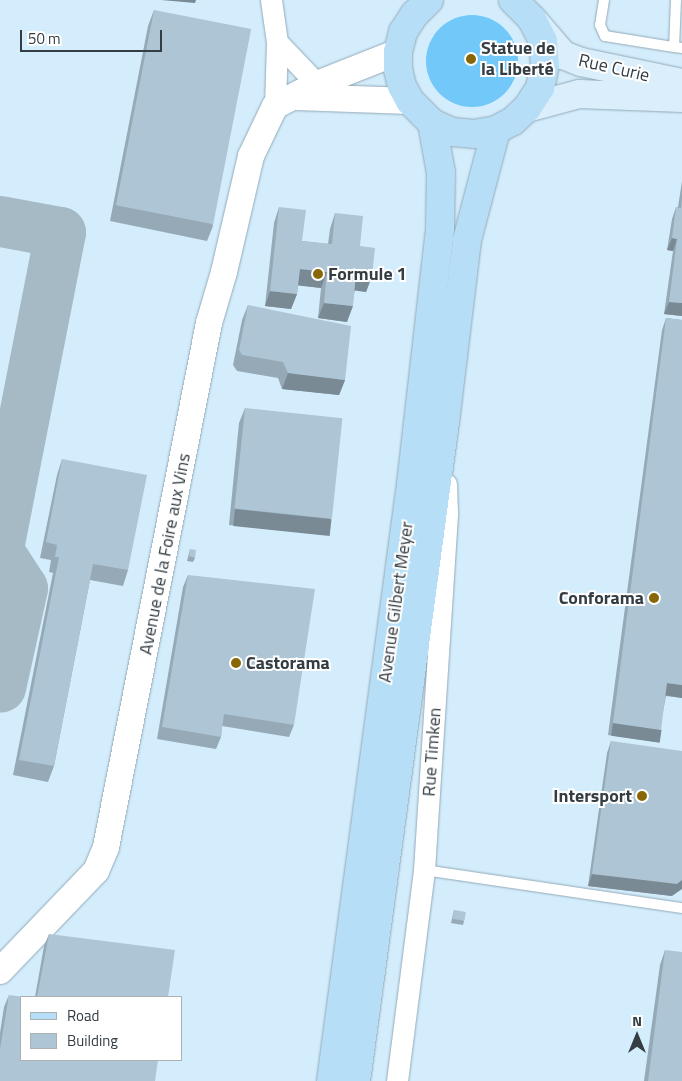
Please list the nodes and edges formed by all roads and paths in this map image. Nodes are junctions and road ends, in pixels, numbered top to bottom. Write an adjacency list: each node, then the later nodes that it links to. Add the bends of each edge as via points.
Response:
1 (270, 0): 7 (street, Avenue de la Foire aux Vins)
2 (430, 0): 9 (main road, via 414,15 403,32)
3 (513, 0): 6 (main road)
4 (604, 0): 8 (lane, via 600,25 605,36)
5 (676, 0): 8 (lane)
6 (532, 19): 10 (main road, Rue Curie, via 564,55 581,62); 15 (main road, via 542,41 545,64 540,88)
7 (277, 42): 11 (street); 13 (street, Avenue de la Foire aux Vins)
8 (678, 48)
9 (398, 52): 11 (street); 14 (main road, via 402,86)
10 (682, 83)
11 (317, 84): 13 (street)
12 (682, 98): 15 (main road, Rue Curie, via 579,94)
13 (284, 101): 14 (street); 21 (street, Avenue de la Foire aux Vins, via 251,156 209,323 106,847 96,871)
14 (410, 101): 16 (main road)
15 (527, 108): 17 (main road, via 513,122)
16 (432, 123): 17 (main road, via 452,132 474,134); 22 (main road, Avenue Gilbert Meyer, via 441,173 440,229 412,484)
17 (496, 130): 18 (main road, Avenue Gilbert Meyer, via 467,240)
18 (445, 422): 19 (street, Rue Timken, via 447,513); 23 (main road, Avenue Gilbert Meyer)
19 (424, 870): 20 (lane); 24 (street, Rue Timken)
20 (682, 908)
21 (0, 971)
22 (331, 1081)
23 (356, 1081)
24 (397, 1081)

